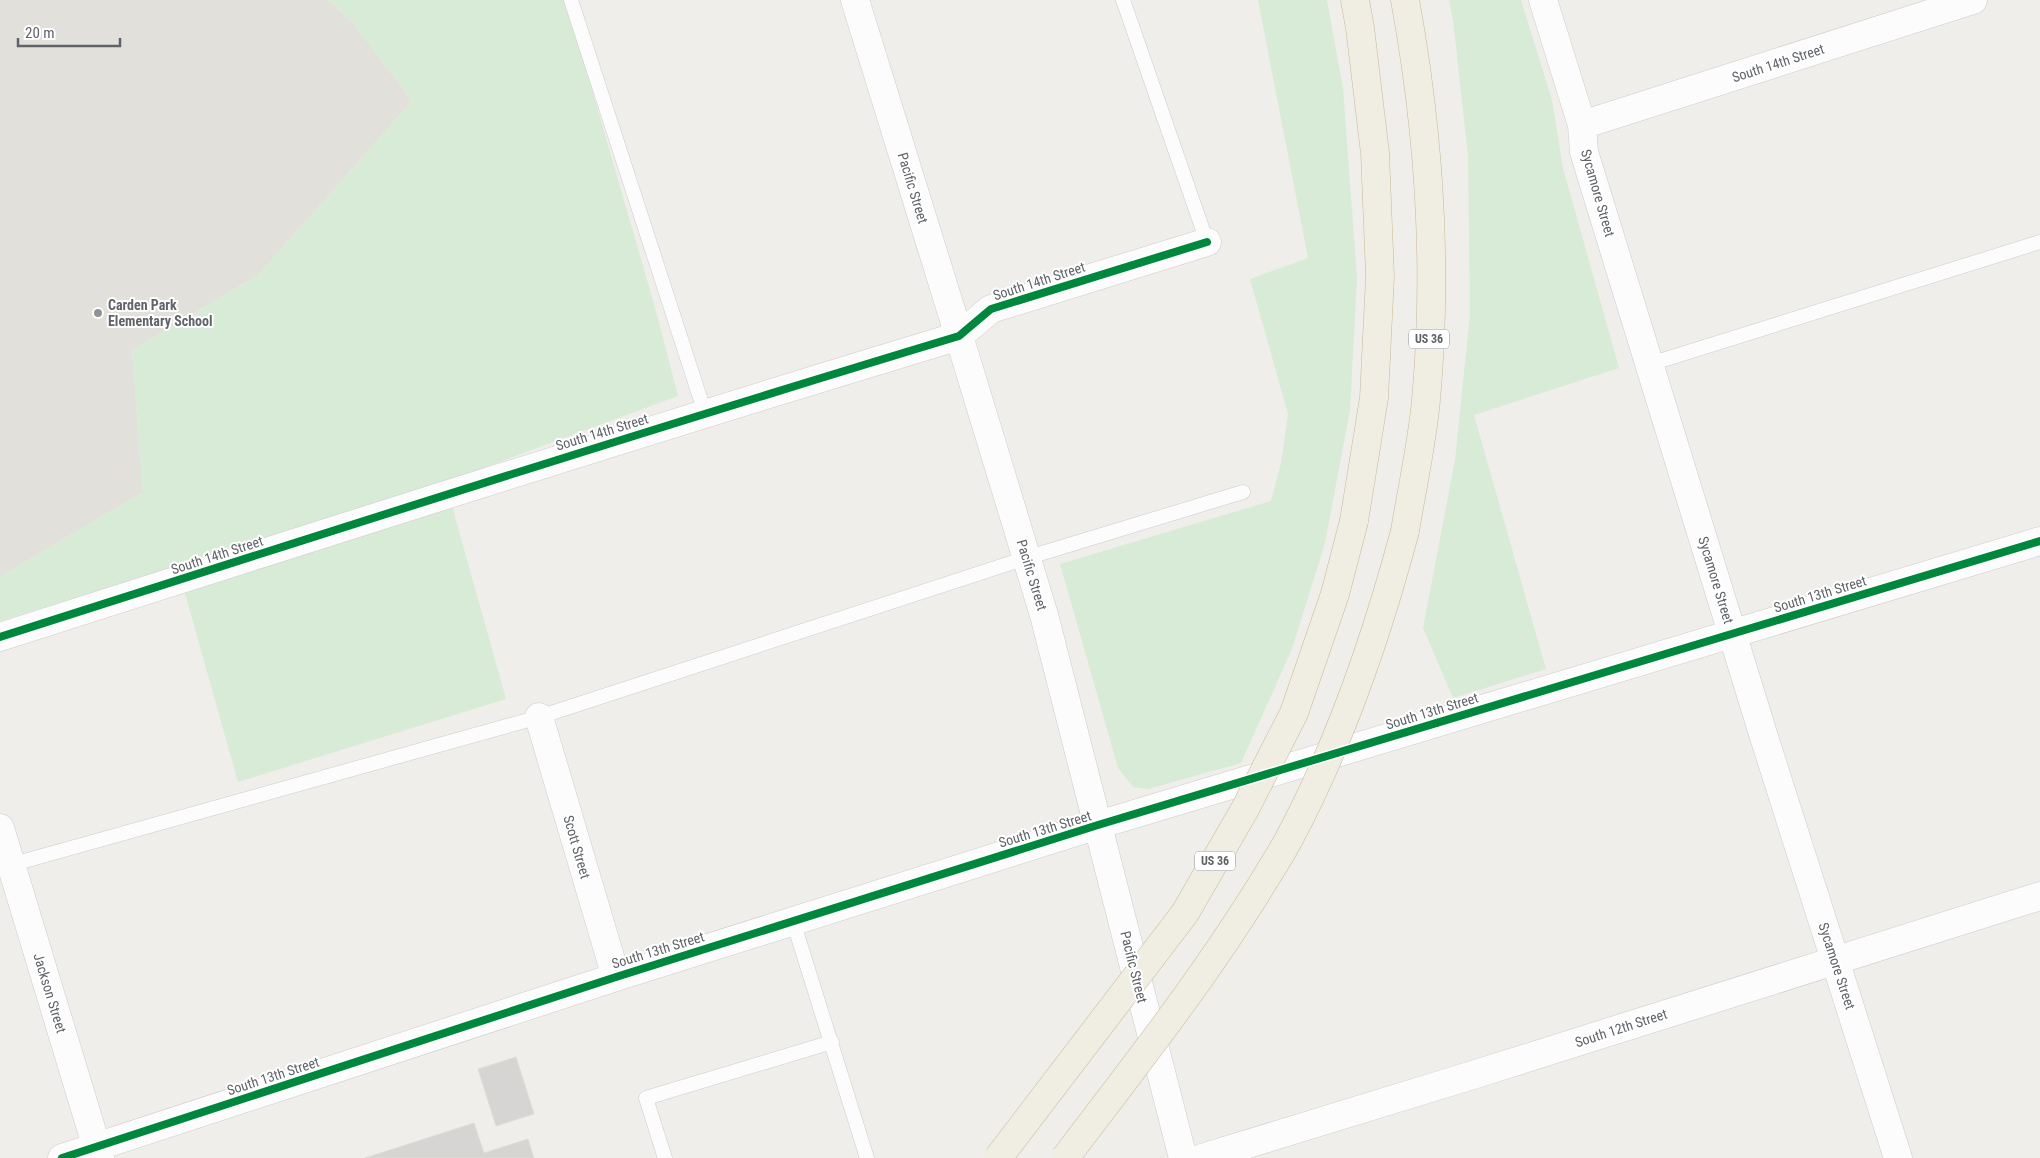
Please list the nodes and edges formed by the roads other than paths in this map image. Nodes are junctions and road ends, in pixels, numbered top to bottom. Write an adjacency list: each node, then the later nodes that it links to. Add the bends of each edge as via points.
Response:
1 (571, 0): 13 (lane)
2 (855, 0): 11 (street, Pacific Street)
3 (1123, 0): 9 (lane)
4 (1355, 0): 32 (highway, US 36, bridge, via 1376,153 1380,276 1374,398 1354,521 1334,594 1294,713 1245,809 1185,912)
5 (1405, 0): 33 (highway, US 36, bridge, via 1426,145 1432,279 1426,401 1405,531 1388,596 1342,726 1290,838 1226,943)
6 (1543, 0): 8 (street, Sycamore Street)
7 (1973, 0): 8 (street, South 14th Street)
8 (1582, 125): 12 (street, Sycamore Street, via 1584,152)
9 (1207, 242): 11 (street, South 14th Street, via 991,309)
10 (2040, 242): 12 (lane)
11 (960, 336): 13 (street, South 14th Street); 16 (street, Pacific Street)
12 (1650, 364): 17 (street, Sycamore Street)
13 (705, 412): 18 (street, South 14th Street)
14 (1243, 492): 16 (lane)
15 (2040, 541): 17 (street, South 13th Street)
16 (1026, 558): 19 (lane); 20 (street, Pacific Street, via 1044,615)
17 (1732, 634): 20 (street, South 13th Street); 25 (street, Sycamore Street)
18 (0, 638)
19 (539, 717): 22 (lane); 26 (street, Scott Street)
20 (1098, 826): 24 (street, South 13th Street); 34 (street, Pacific Street)
21 (0, 828): 22 (street, Jackson Street)
22 (10, 866): 28 (street, Jackson Street)
23 (2040, 896): 25 (street, South 12th Street)
24 (793, 921): 26 (street, South 13th Street); 27 (lane)
25 (1835, 960): 35 (street, South 12th Street); 36 (street, Sycamore Street)
26 (616, 977): 28 (street, South 13th Street)
27 (832, 1042): 30 (lane, via 646,1098); 31 (lane)
28 (98, 1153): 29 (street, South 13th Street)
29 (62, 1158)
30 (665, 1158)
31 (867, 1158)
32 (998, 1158)
33 (1065, 1158)
34 (1183, 1158)
35 (1202, 1158)
36 (1898, 1158)

